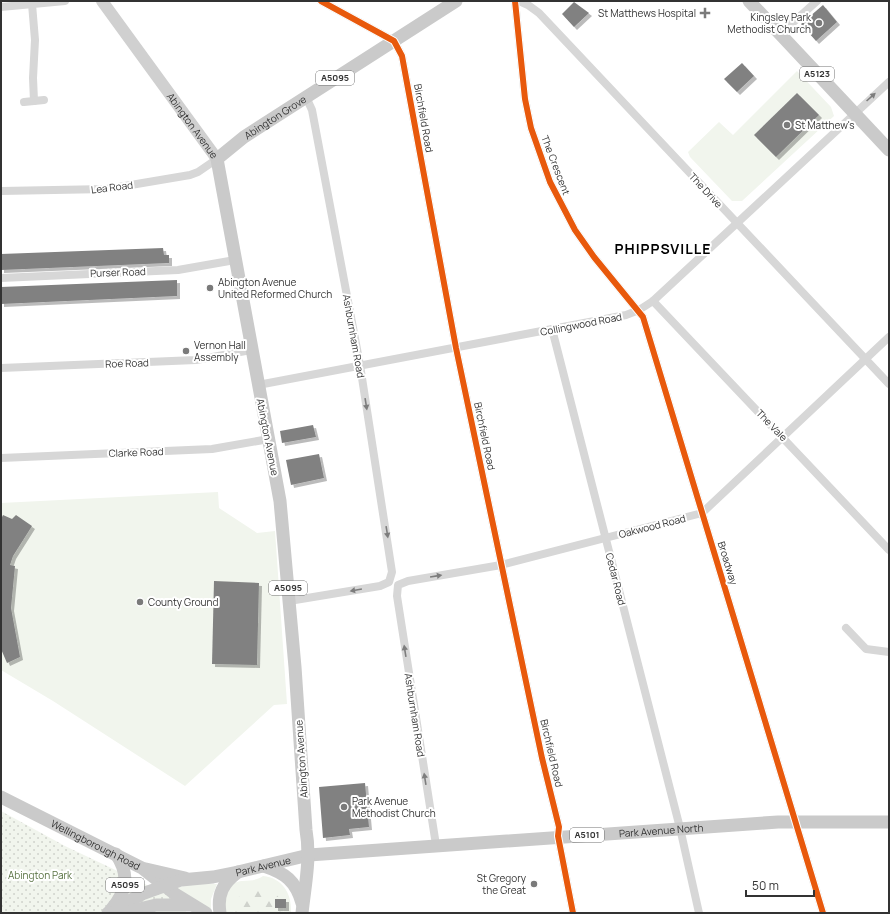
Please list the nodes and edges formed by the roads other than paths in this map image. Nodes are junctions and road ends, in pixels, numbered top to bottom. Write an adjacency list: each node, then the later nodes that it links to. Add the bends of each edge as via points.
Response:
1 (65, 1): 9 (street)
2 (102, 1): 20 (main road, Abington Avenue)
3 (321, 1): 12 (street)
4 (456, 1): 12 (main road, Abington Grove / A5095)
5 (515, 1): 26 (street, The Crescent, via 525,99 531,128 550,182 572,224 594,258)
6 (519, 1): 22 (street, The Drive, via 539,13)
7 (749, 1): 11 (main road, A5123)
8 (817, 1): 11 (street)
9 (32, 4): 10 (street); 16 (street, via 35,40)
10 (1, 7)
11 (780, 34): 18 (main road, A5123)
12 (394, 41): 14 (main road, Abington Grove / A5095); 29 (street, Birchfield Road, via 402,56)
13 (889, 82): 18 (street, Collingwood Road, one-way to 13)
14 (306, 97): 20 (main road, Abington Grove / A5095); 32 (street, Ashburnham Road, via 312,110)
15 (44, 100): 16 (street)
16 (34, 101): 17 (street)
17 (24, 102)
18 (854, 113): 19 (main road, A5123); 22 (street, Collingwood Road)
19 (889, 150)
20 (217, 159): 21 (street, Lea Road, via 190,175 107,189); 23 (main road, Abington Avenue / A5095)
21 (1, 191)
22 (737, 223): 25 (street, Collingwood Road); 31 (street, The Drive)
23 (235, 260): 24 (street, Purser Road, via 178,270); 30 (main road, Abington Avenue / A5095)
24 (1, 278)
25 (653, 301): 26 (street, Collingwood Road); 36 (street, The Vale)
26 (639, 310): 27 (street, Collingwood Road, via 626,315); 39 (street, Broadway)
27 (552, 329): 29 (street, Collingwood Road); 40 (street, Cedar Road)
28 (889, 337): 31 (street, Oakwood Road)
29 (456, 348): 32 (street, Collingwood Road); 42 (street, Birchfield Road)
30 (252, 350): 33 (street, Roe Road, via 196,360); 35 (main road, Abington Avenue / A5095)
31 (866, 359): 34 (street, The Drive); 36 (street, Oakwood Road)
32 (360, 365): 35 (street, Collingwood Road); 44 (street, Ashburnham Road, one-way to 44, via 392,566 391,578 389,582 380,586)
33 (1, 368)
34 (889, 384)
35 (258, 385): 37 (main road, Abington Avenue / A5095)
36 (782, 437): 39 (street, Oakwood Road); 41 (street, The Vale)
37 (269, 439): 38 (street, Clarke Road, via 212,449); 44 (main road, Abington Avenue / A5095, via 280,501)
38 (1, 458)
39 (702, 512): 40 (street, Oakwood Road); 48 (street, Broadway)
40 (606, 538): 42 (street, Oakwood Road); 51 (street, Cedar Road)
41 (889, 550)
42 (501, 565): 43 (street, Oakwood Road, one-way to 42, via 408,581); 52 (street, Birchfield Road, via 559,827)
43 (398, 586): 53 (street, Ashburnham Road, one-way to 43, via 397,596)
44 (289, 601): 50 (main road, Abington Avenue / A5095)
45 (846, 628): 46 (street, via 866,649)
46 (889, 652)
47 (1, 797): 55 (main road, Wellingborough Road)
48 (796, 821): 49 (main road, Park Avenue North / A5101); 51 (main road, Park Avenue North / A5101); 71 (street, Broadway)
49 (889, 822)
50 (305, 828): 54 (main road, A5101, via 318,845); 56 (main road, Abington Avenue / A5095); 57 (main road, A5095, via 300,847)
51 (680, 828): 52 (main road, Park Avenue North / A5101); 70 (street, Cedar Road)
52 (558, 836): 53 (main road, Park Avenue North / A5101); 69 (street, Birchfield Road)
53 (436, 845): 54 (main road, Park Avenue North / A5101)
54 (338, 852): 56 (main road, Park Avenue / A5101); 62 (main road, A5095, via 317,862)
55 (116, 854): 59 (main road, Wellingborough Road); 66 (main road, A5095, via 124,865 126,877 121,895)
56 (309, 855): 57 (main road, Park Avenue / A5101); 62 (main road, Abington Avenue / A5095)
57 (289, 860): 58 (main road, Park Avenue / A5101)
58 (264, 866): 60 (main road, Park Avenue); 65 (main road, via 292,881 299,890)
59 (142, 868): 61 (main road); 63 (main road, Wellingborough Road)
60 (238, 872): 61 (main road, Park Avenue); 68 (main road, via 221,890)
61 (189, 878): 63 (main road, A5095)
62 (307, 880): 65 (main road, Abington Avenue / A5095)
63 (163, 885): 64 (main road, Wellingborough Road); 66 (main road, A5095)
64 (194, 905): 66 (main road, via 156,905 123,913); 67 (main road, Wellingborough Road)
65 (302, 909)
66 (108, 913)
67 (206, 913)
68 (220, 913)
69 (573, 913)
70 (700, 913)
71 (823, 913)

